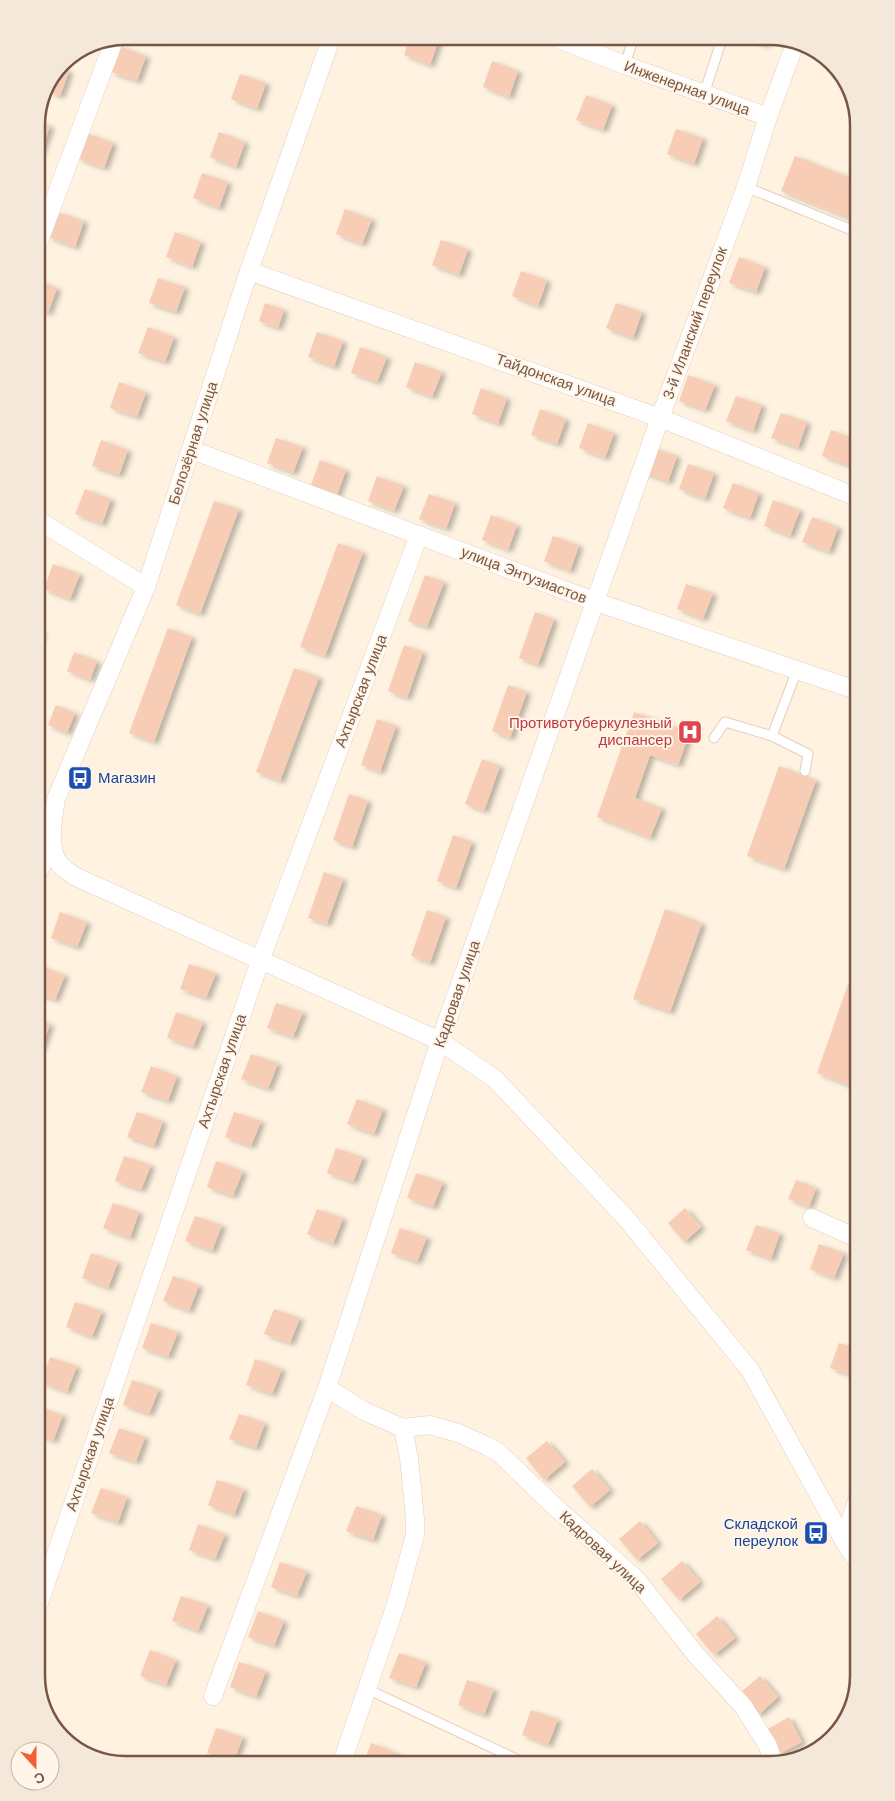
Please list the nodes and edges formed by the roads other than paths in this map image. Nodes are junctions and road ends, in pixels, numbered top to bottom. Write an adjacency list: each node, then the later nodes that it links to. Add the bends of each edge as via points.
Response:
1 (329, 45): 13 (street, Белозёрная улица)
2 (574, 45): 7 (street, Инженерная улица)
3 (631, 45): 7 (lane)
4 (720, 45): 8 (lane)
5 (112, 47): 11 (street)
6 (793, 49): 9 (street, 3-й Иланский переулок)
7 (625, 65): 8 (street, Инженерная улица)
8 (704, 94): 9 (street, Инженерная улица)
9 (768, 117): 10 (street, 3-й Иланский переулок)
10 (746, 187): 12 (lane); 14 (street, 3-й Иланский переулок)
11 (45, 225)
12 (850, 229)
13 (249, 271): 14 (street, Тайдонская улица); 15 (street, Белозёрная улица)
14 (660, 418): 16 (street, Тайдонская улица); 20 (street, 3-й Иланский переулок)
15 (192, 450): 18 (street, улица Энтузиастов); 19 (street, Белозёрная улица)
16 (850, 494)
17 (45, 525): 19 (street)
18 (419, 535): 20 (street, улица Энтузиастов); 28 (street, Ахтырская улица)
19 (146, 587): 26 (street, Белозёрная улица, via 56,799)
20 (596, 602): 21 (street, улица Энтузиастов); 29 (street, Кадровая улица)
21 (797, 670): 22 (street, улица Энтузиастов); 23 (lane)
22 (850, 688)
23 (772, 736): 24 (lane, via 725,722); 25 (lane, via 808,754)
24 (714, 738)
25 (805, 771)
26 (52, 847): 27 (street); 28 (street, via 60,864 74,876)
27 (45, 860)
28 (260, 961): 29 (street); 37 (street, Ахтырская улица)
29 (440, 1041): 32 (street, Кадровая улица); 35 (street, via 495,1078 625,1217 750,1370)
30 (812, 1218): 31 (street)
31 (850, 1235)
32 (327, 1388): 33 (street, Кадровая улица, via 364,1411); 39 (street, Кадровая улица)
33 (403, 1428): 38 (street, via 409,1458 415,1535); 42 (street, Кадровая улица, via 430,1425 465,1436 498,1452 637,1580 697,1656 743,1706)
34 (850, 1522): 35 (street)
35 (844, 1541): 36 (street)
36 (850, 1550)
37 (45, 1586)
38 (367, 1689): 40 (street); 41 (lane)
39 (213, 1696)
40 (344, 1756)
41 (510, 1756)
42 (771, 1756)

